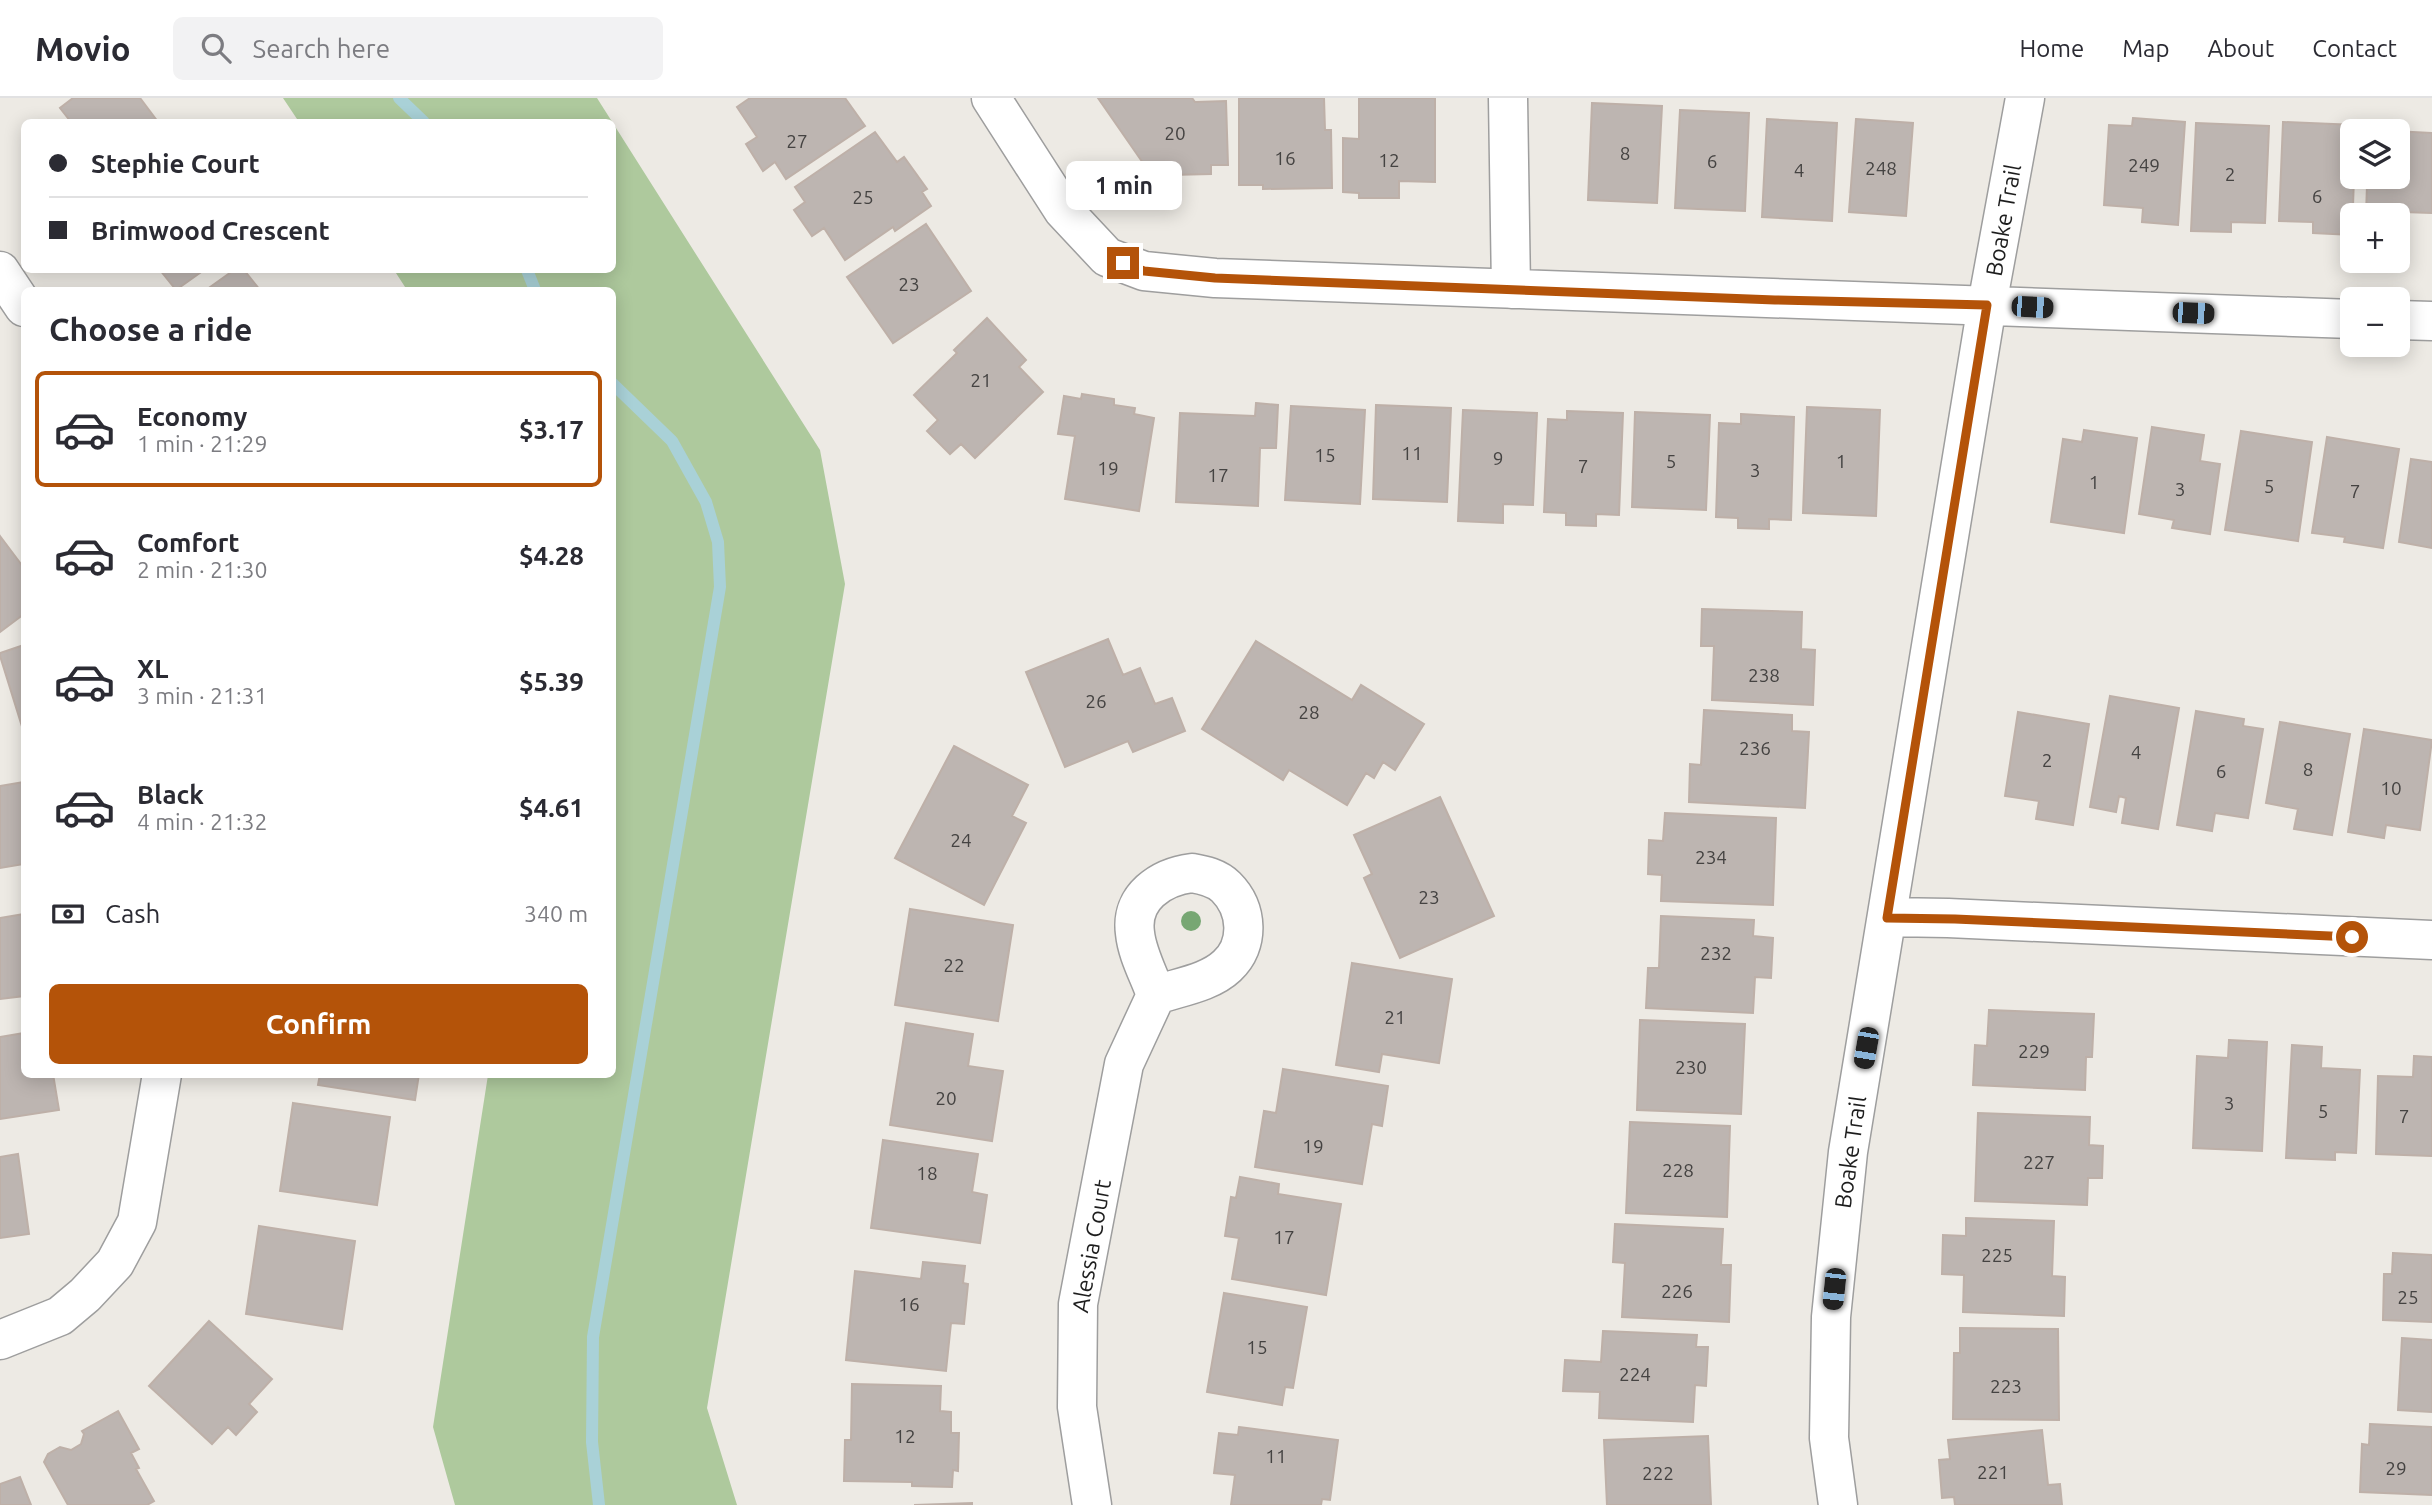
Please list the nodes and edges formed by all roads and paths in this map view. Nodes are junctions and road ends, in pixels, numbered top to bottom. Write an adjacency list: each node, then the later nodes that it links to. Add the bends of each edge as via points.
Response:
1 (991, 98): 5 (street, via 1063,211 1107,257 1144,271 1215,278)
2 (1508, 98): 5 (street)
3 (2025, 98): 7 (street, Boake Trail)
4 (0, 271): 6 (street)
5 (1511, 289): 7 (street)
6 (21, 302)
7 (1987, 305): 8 (street); 11 (street, Boake Trail)
8 (2340, 318)
9 (2410, 320): 10 (street)
10 (2432, 321)
11 (1887, 918): 12 (street); 17 (street, Boake Trail, via 1849,1152 1831,1317 1829,1438)
12 (2432, 940)
13 (1156, 995): 16 (street, Alessia Court, via 1124,1064 1078,1304 1077,1407)
14 (161, 1078): 15 (street, via 137,1222 115,1263 60,1316)
15 (0, 1340)
16 (1092, 1505)
17 (1838, 1505)

